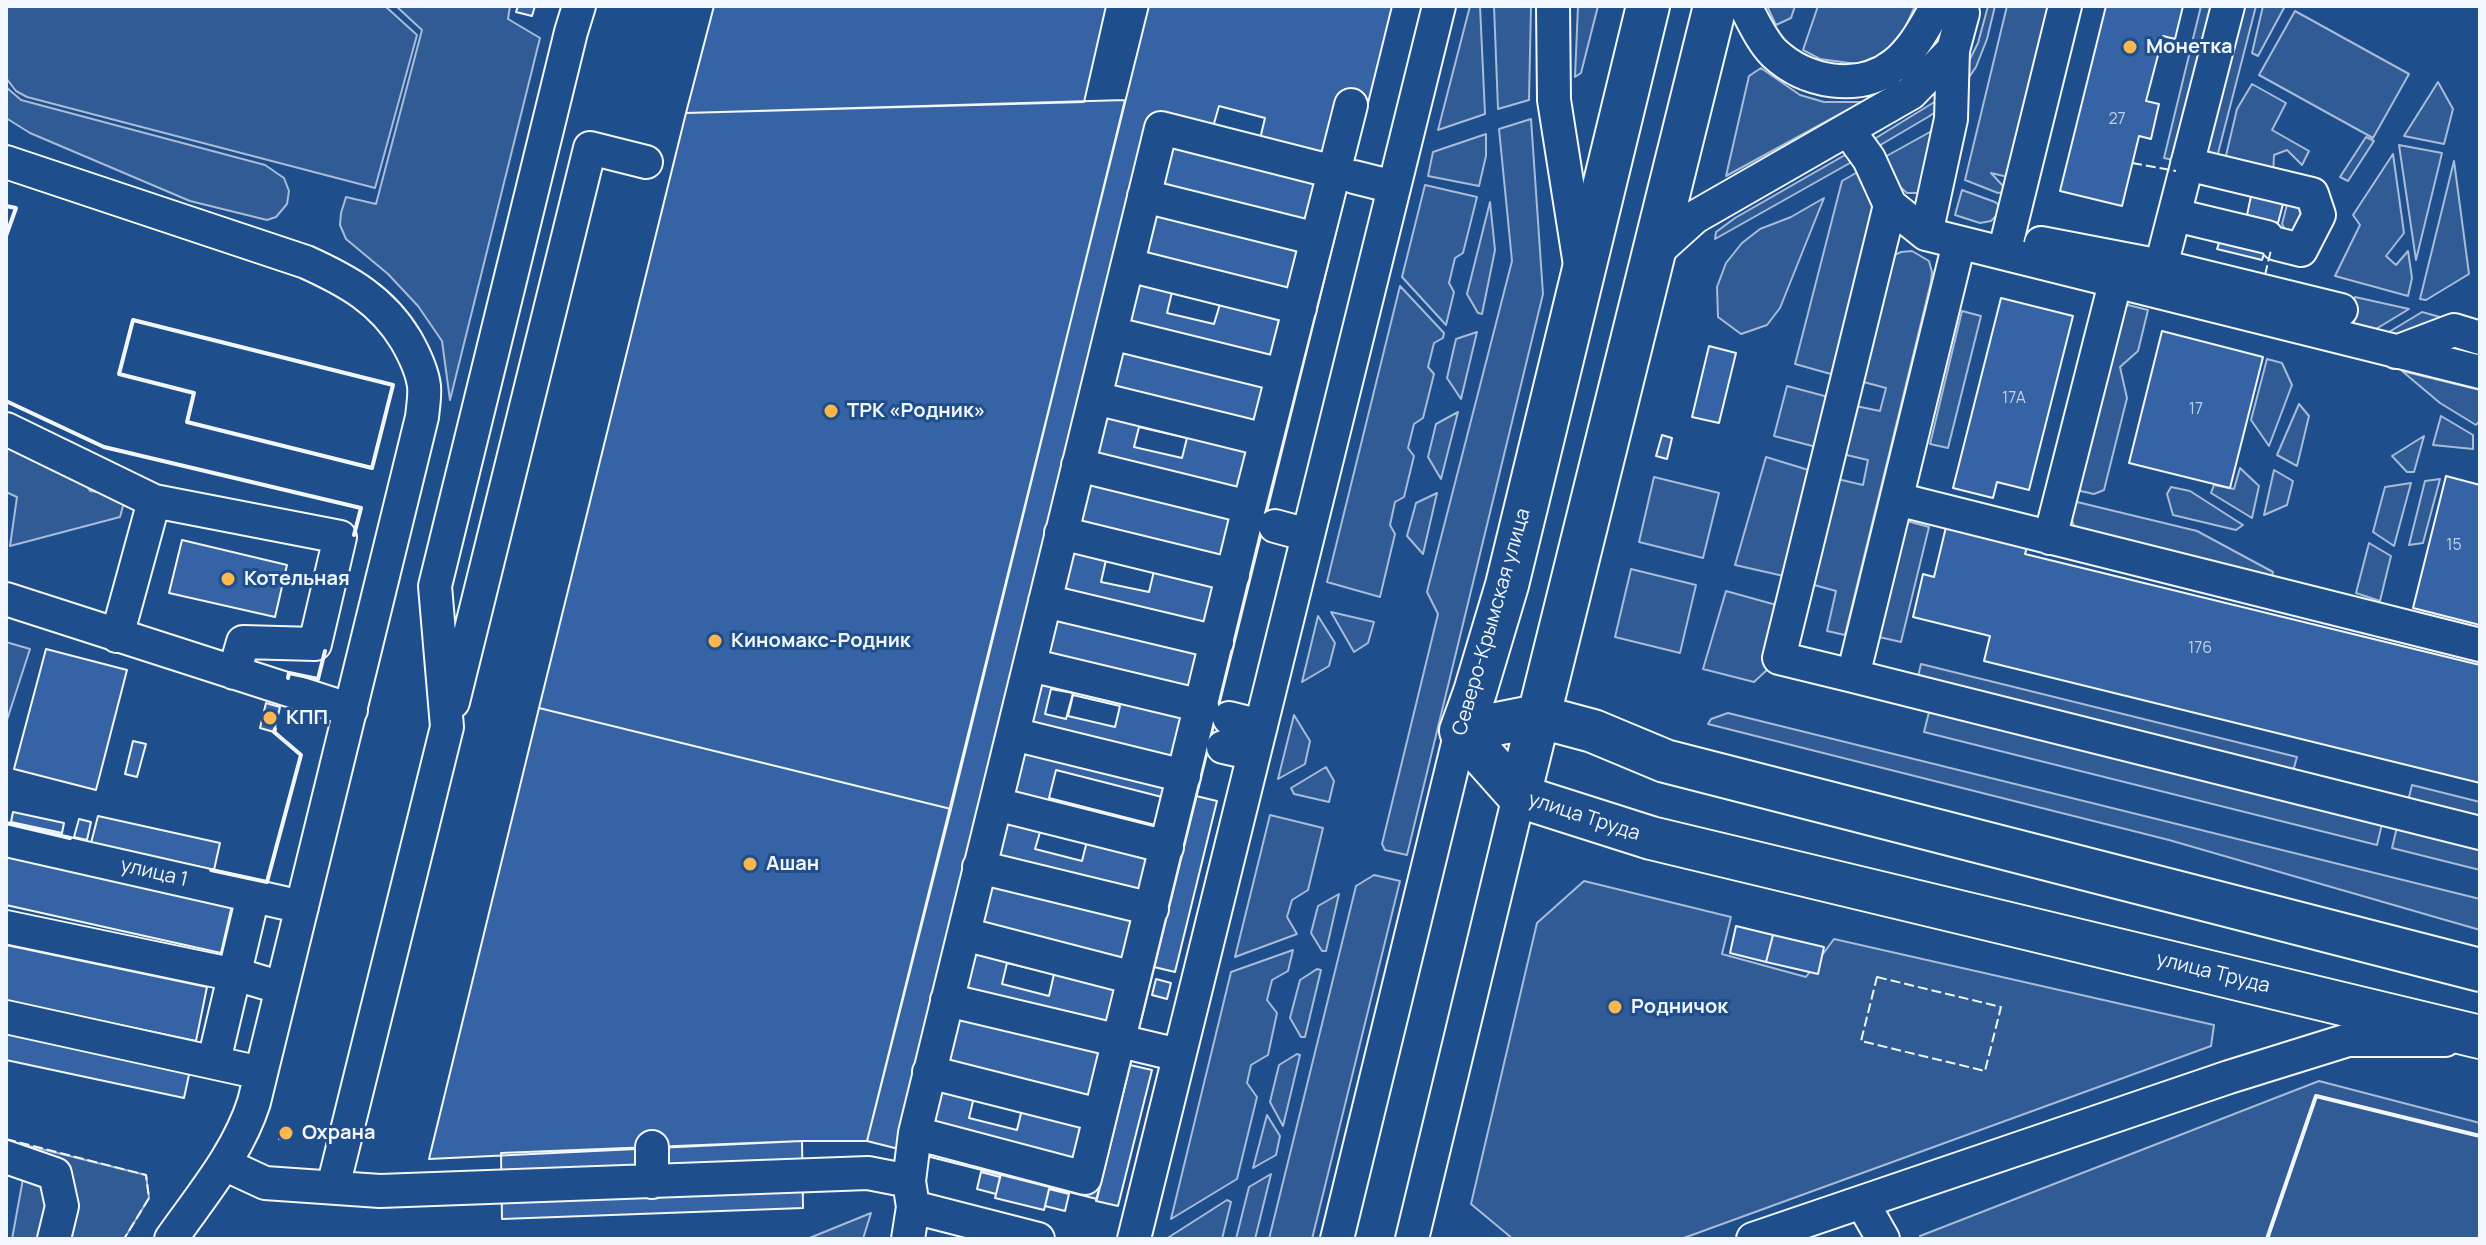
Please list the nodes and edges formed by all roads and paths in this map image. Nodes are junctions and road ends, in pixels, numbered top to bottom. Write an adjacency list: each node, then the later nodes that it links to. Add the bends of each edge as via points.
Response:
1 (579, 6): 61 (street, via 435,586)
2 (1439, 6): 18 (street)
3 (1553, 6): 28 (street, via 1554,100)
4 (1648, 6): 28 (main road, Северо-Крымская улица)
5 (1715, 6): 26 (main road)
6 (1745, 6): 7 (street, via 1773,52 1809,75 1839,82 1891,68 1915,46)
7 (1937, 6)
8 (1961, 6): 11 (street)
9 (2065, 6): 25 (street)
10 (2228, 6): 14 (street)
11 (1953, 50): 13 (street, via 1911,93); 22 (street, via 1951,119)
12 (1351, 105): 17 (street)
13 (1848, 130): 20 (street, via 1869,159); 26 (street, via 1695,217)
14 (2187, 164): 21 (street); 21 (street, via 2312,194 2319,215 2301,250)
15 (8, 167): 58 (street, via 306,262 369,295 395,322 415,355 424,386 422,417)
16 (644, 168): 61 (street, via 590,148)
17 (1344, 174): 18 (street); 19 (street, via 1161,128); 23 (street)
18 (1394, 187): 47 (street)
19 (1144, 196): 23 (street); 27 (street)
20 (1890, 205): 22 (street); 57 (street, via 1779,658)
21 (2175, 215): 29 (street)
22 (1926, 234): 24 (street)
23 (1317, 239): 31 (street)
24 (1959, 243): 25 (street); 42 (street)
25 (2006, 245): 29 (street); 30 (street)
26 (1654, 254): 59 (main road)
27 (1128, 265): 31 (street); 33 (street)
28 (1582, 274): 62 (main road, Северо-Крымская улица, via 1507,585)
29 (2158, 279): 30 (street); 32 (street); 35 (street)
30 (2115, 283): 48 (street)
31 (1300, 308): 37 (street)
32 (2341, 310)
33 (1111, 333): 37 (street); 38 (street)
34 (2480, 338): 35 (street, via 2454,330)
35 (2396, 352): 36 (street)
36 (2480, 372)
37 (1282, 375): 40 (street)
38 (1095, 398): 40 (street); 41 (street)
39 (6, 429): 43 (street)
40 (1266, 440): 44 (street)
41 (1078, 465): 44 (street); 46 (street)
42 (1897, 499): 48 (street); 57 (street)
43 (154, 501): 52 (street); 56 (street, via 340,537 315,644 243,642)
44 (1249, 507): 49 (street)
45 (1275, 526): 47 (street)
46 (1061, 533): 49 (street); 51 (street)
47 (1308, 535): 64 (street)
48 (2050, 538): 54 (street)
49 (1233, 575): 53 (street)
50 (6, 599): 52 (street)
51 (1045, 601): 53 (street); 55 (street)
52 (117, 636): 56 (street)
53 (1217, 642): 60 (street)
54 (2480, 645)
55 (1030, 665): 60 (street); 63 (street)
56 (234, 673): 58 (street)
57 (1853, 676): 68 (street)
58 (351, 710): 73 (street)
59 (1537, 716): 62 (main road); 66 (main road); 77 (main road, via 1593,731 1665,761)
60 (1218, 724): 64 (street); 65 (street)
61 (447, 727): 95 (street)
62 (1461, 731): 66 (main road, улица Труда); 103 (street, Северо-Крымская улица)
63 (1013, 734): 65 (street); 67 (street)
64 (1257, 740): 85 (street)
65 (1184, 776): 70 (street)
66 (1519, 796): 83 (main road, улица Труда, via 1651,838); 104 (street)
67 (996, 804): 70 (street); 71 (street)
68 (2480, 833)
69 (6, 840): 72 (street, улица 1)
70 (1167, 847): 74 (street)
71 (979, 867): 74 (street); 76 (street)
72 (253, 896): 73 (street, улица 1); 78 (street)
73 (302, 907): 80 (street)
74 (1152, 909): 79 (street)
75 (6, 927): 78 (street)
76 (964, 934): 79 (street); 81 (street)
77 (2480, 970)
78 (234, 975): 80 (street); 86 (street)
79 (1134, 978): 84 (street)
80 (282, 988): 88 (street)
81 (947, 1000): 84 (street); 87 (street)
82 (6, 1017): 86 (street)
83 (2480, 1039): 97 (street, via 2348,1040)
84 (1118, 1042): 85 (street); 89 (street)
85 (1179, 1055): 102 (street)
86 (214, 1061): 88 (street)
87 (929, 1072): 89 (street); 90 (street)
88 (261, 1073): 93 (street, via 248,1120)
89 (1099, 1115): 90 (street, via 1085,1178)
90 (915, 1133): 96 (street)
91 (652, 1147): 94 (street)
92 (6, 1157): 98 (street, via 55,1174 62,1206)
93 (224, 1164): 95 (street, via 265,1183); 99 (street)
94 (652, 1182): 95 (street, via 380,1191); 96 (street, via 868,1173)
95 (333, 1187)
96 (911, 1194): 100 (street); 101 (street)
97 (1862, 1202): 105 (street); 106 (street)
98 (54, 1239)
99 (171, 1239)
100 (908, 1239)
101 (1038, 1239)
102 (1134, 1239)
103 (1337, 1239)
104 (1412, 1239)
105 (1753, 1239)
106 (1883, 1239)

